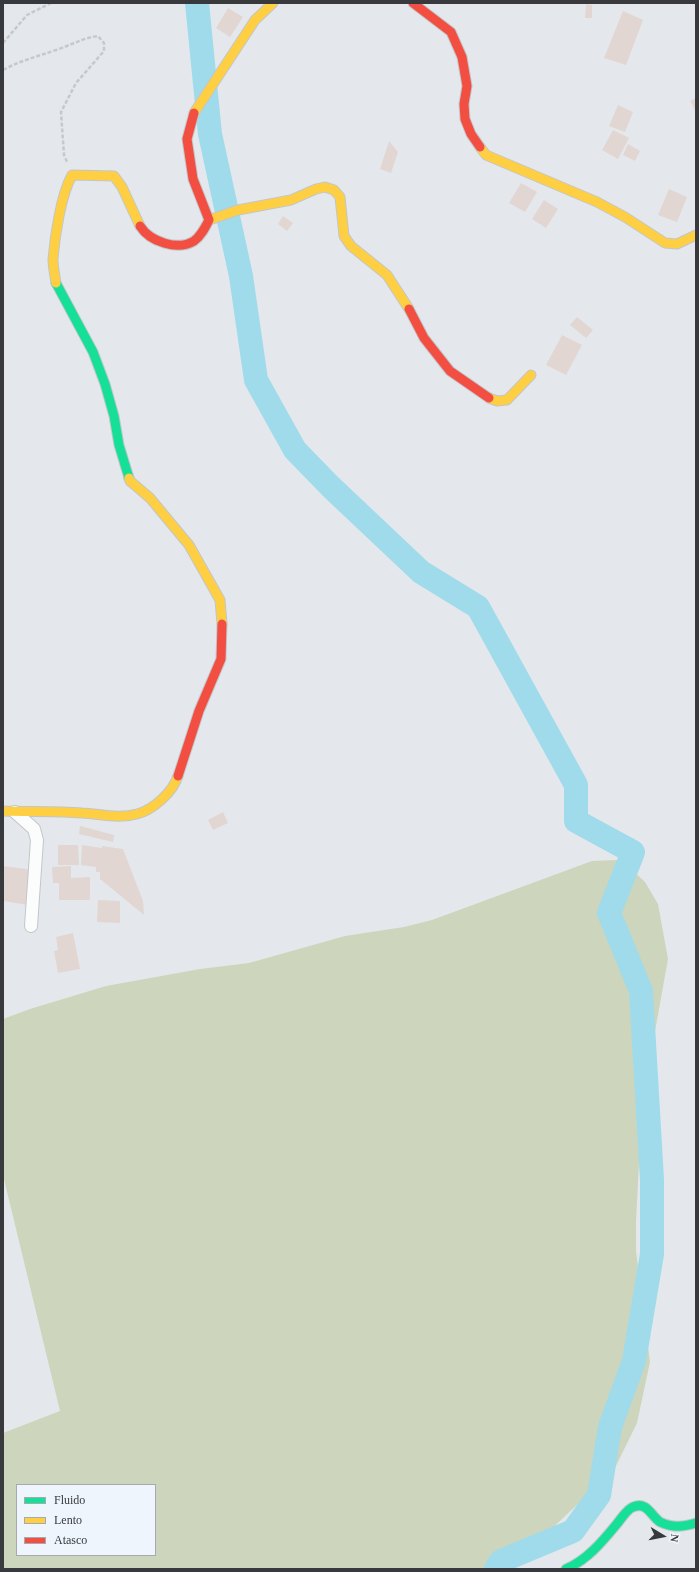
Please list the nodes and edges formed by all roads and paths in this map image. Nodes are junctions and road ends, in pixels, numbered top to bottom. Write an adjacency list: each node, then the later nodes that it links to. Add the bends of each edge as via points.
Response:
1 (51, 3): 4 (path, via 27,15)
2 (273, 3): 7 (street, via 256,20 194,111 187,139 193,179)
3 (413, 3): 8 (street, via 451,32 462,57 466,86 465,119 470,134 486,155 597,202 665,243 678,244)
4 (3, 43)
5 (3, 70): 6 (path, via 27,58 57,50 84,38 98,36 104,43 104,51 76,83 61,112 64,155)
6 (76, 175): 7 (street, via 114,176 122,184 133,217 143,233 156,242 185,245 195,241 203,233); 11 (street, via 67,184 62,202 53,260 56,283 93,352 109,397 130,481 150,498 189,545 220,600 221,659 199,711 176,783 156,804 138,814 118,817 82,813)
7 (209, 220): 9 (street, via 238,210 291,200 316,189 325,187 334,190 340,197 344,236 351,246 387,275 406,303 424,338 450,371 485,398 497,401 507,400)
8 (696, 235)
9 (532, 375)
10 (3, 811): 11 (street)
11 (15, 812): 12 (street, via 34,829 37,840)
12 (31, 926)
13 (696, 1523): 14 (street, via 684,1527 671,1526 659,1521 647,1508 631,1506 601,1543 578,1564)
14 (566, 1569)

